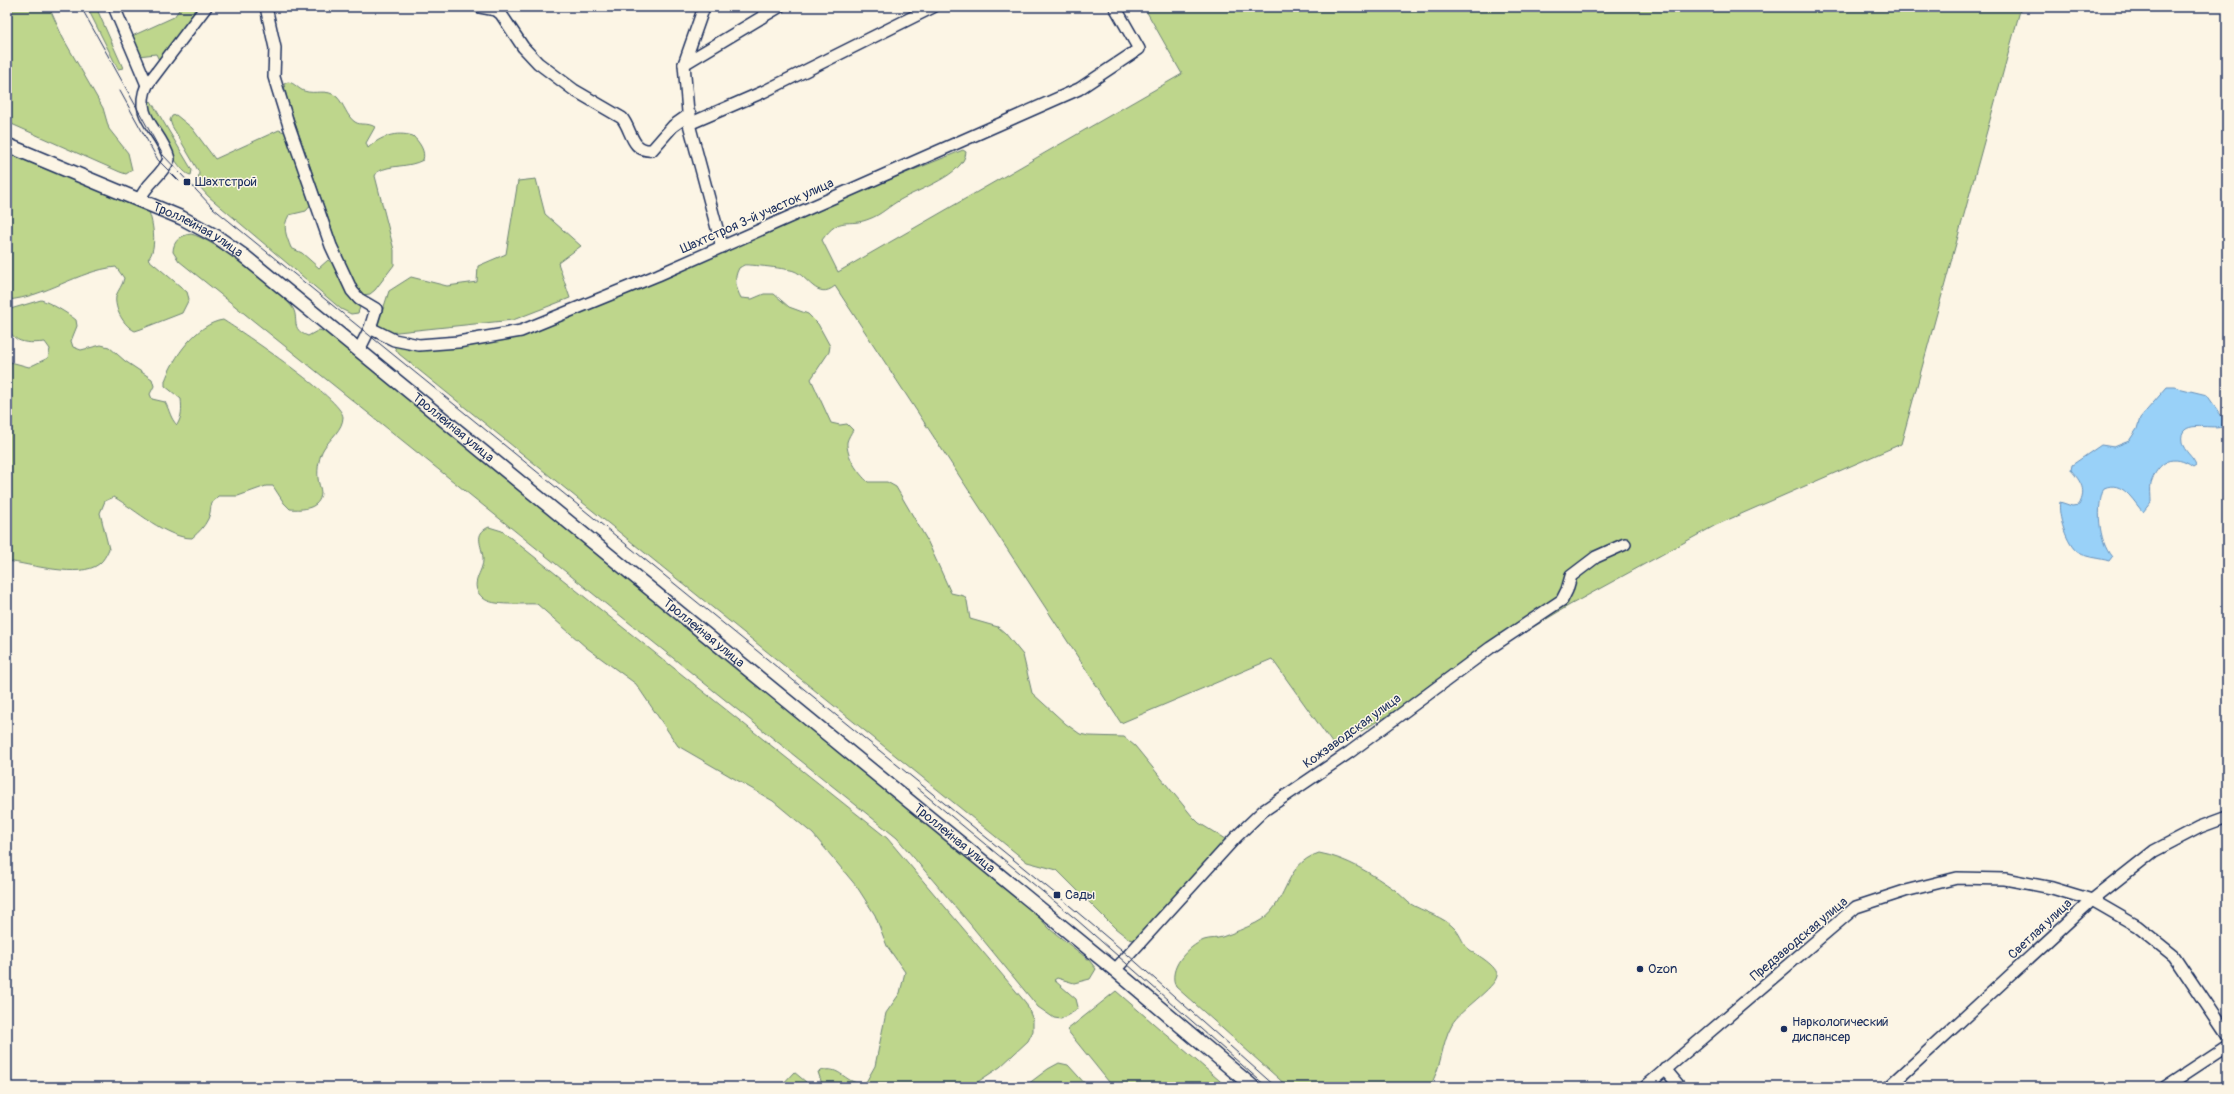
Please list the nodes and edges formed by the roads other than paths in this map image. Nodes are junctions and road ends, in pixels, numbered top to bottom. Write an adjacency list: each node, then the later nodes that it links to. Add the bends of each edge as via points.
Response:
1 (114, 7): 10 (street)
2 (206, 7): 10 (street)
3 (266, 7): 15 (street, via 275,48 274,77 289,126 337,262 352,291 359,299 376,309)
4 (480, 7): 11 (street, via 496,10 501,14 523,47 561,81 622,118 632,141 642,149 652,150 673,126)
5 (704, 7): 9 (street)
6 (779, 7): 9 (street)
7 (933, 7): 11 (street, via 763,92)
8 (1115, 7): 14 (street, Шахтстроя 3-й участок улица, via 1139,49 1079,89)
9 (684, 64): 11 (street)
10 (147, 85): 13 (street, via 141,101 142,107 169,159 165,167 145,188)
11 (689, 119): 14 (street)
12 (7, 145): 13 (street, Троллейная улица)
13 (139, 201): 16 (street, Троллейная улица, via 182,218 218,237)
14 (722, 247): 15 (street, Шахтстроя 3-й участок улица, via 521,331 458,342 419,344 394,340)
15 (370, 328): 16 (street)
16 (359, 350): 20 (street, Троллейная улица)
17 (1625, 544): 20 (street, Кожзаводская улица, via 1596,557 1570,576 1568,590 1562,600 1490,648 1350,752 1259,815)
18 (2227, 817): 19 (street, Светлая улица, via 2200,827 2154,851)
19 (2092, 900): 21 (street, Предзаводская улица, via 2137,926 2174,956); 23 (street, Предзаводская улица, via 2052,888 2005,879 1957,878 1856,907); 27 (street, Светлая улица)
20 (1115, 970): 24 (street, Троллейная улица)
21 (2227, 1036)
22 (2227, 1046): 28 (street)
23 (1665, 1069): 25 (street, Предзаводская улица); 26 (street)
24 (1253, 1087)
25 (1645, 1087)
26 (1680, 1087)
27 (1889, 1087)
28 (2164, 1087)

